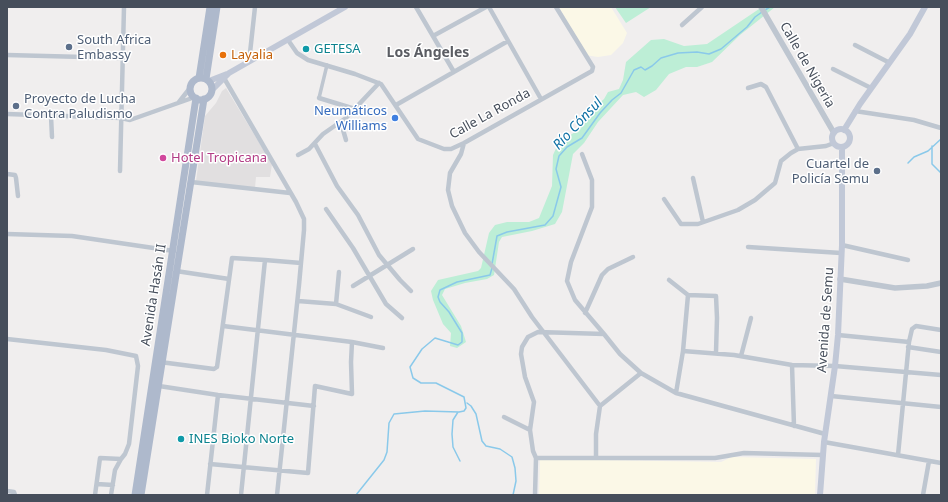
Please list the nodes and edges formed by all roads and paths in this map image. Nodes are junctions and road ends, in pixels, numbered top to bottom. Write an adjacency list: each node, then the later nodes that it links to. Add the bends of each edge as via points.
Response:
1 (124, 7): 19 (street)
2 (210, 7): 27 (main road)
3 (217, 7): 27 (main road)
4 (255, 7): 20 (street)
5 (345, 7): 15 (main road)
6 (416, 7): 14 (street)
7 (486, 7): 14 (street)
8 (489, 7): 16 (street)
9 (556, 7): 36 (street, Calle La Ronda, via 593,67 592,71)
10 (702, 7): 13 (street)
11 (925, 7): 21 (main road, via 910,34)
12 (762, 10): 47 (street, Calle de Nigeria)
13 (682, 25)
14 (433, 36): 24 (street)
15 (288, 40): 20 (main road); 22 (street, via 300,56)
16 (508, 41): 24 (street); 36 (street)
17 (855, 45): 21 (street)
18 (7, 56): 19 (street)
19 (122, 58): 43 (street)
20 (249, 62): 25 (main road)
21 (888, 62): 31 (main road)
22 (326, 66): 28 (street); 34 (street)
23 (833, 69): 31 (street)
24 (454, 72): 38 (street)
25 (229, 73): 26 (main road); 27 (main road)
26 (224, 78): 32 (main road); 63 (street)
27 (205, 79): 29 (main road, via 194,80); 32 (main road)
28 (378, 83): 38 (street, Calle La Ronda); 39 (street)
29 (190, 88): 33 (main road); 37 (street)
30 (748, 88): 55 (street, via 761,84 766,87)
31 (871, 88): 40 (main road)
32 (213, 89): 35 (main road, via 210,96)
33 (195, 98): 35 (main road); 37 (street); 72 (main road, Avenida Hasán II)
34 (319, 98): 39 (street)
35 (204, 99): 62 (main road, Avenida Hasán II)
36 (541, 99): 50 (street, Calle La Ronda)
37 (179, 102): 43 (street, via 134,119)
38 (396, 104): 54 (street, Calle La Ronda, via 420,140 444,149)
39 (355, 109): 44 (street)
40 (855, 111): 45 (street, via 914,120); 46 (main road)
41 (7, 114): 42 (street)
42 (51, 116): 43 (street); 48 (street)
43 (121, 118): 59 (street)
44 (341, 122): 49 (street); 52 (street, via 323,134)
45 (941, 128)
46 (844, 130): 47 (main road); 53 (main road, via 850,139)
47 (834, 133): 51 (main road)
48 (52, 137)
49 (346, 140)
50 (464, 143): 54 (street, Calle La Ronda); 56 (street)
51 (834, 143): 53 (main road); 55 (street)
52 (315, 144): 58 (street); 78 (street, via 337,186 358,215 370,241)
53 (842, 146): 69 (main road, Avenida de Semu)
54 (456, 147): 56 (street)
55 (798, 149): 67 (street, via 782,159 775,183 755,200 738,210)
56 (461, 154): 97 (street, via 450,173 448,190 452,206 478,252 514,289 532,317)
57 (582, 154): 91 (street, via 592,180 592,207 571,262 567,281 571,294)
58 (298, 155)
59 (120, 171)
60 (7, 174): 64 (street, via 15,175)
61 (693, 178): 67 (street)
62 (191, 182): 63 (street); 72 (main road, Avenida Hasán II)
63 (290, 194): 77 (street, via 304,219)
64 (18, 196)
65 (664, 199): 67 (street, via 681,224)
66 (326, 209): 81 (street)
67 (703, 222)
68 (7, 234): 72 (street, via 72,236)
69 (842, 245): 73 (main road, Avenida de Semu); 76 (street)
70 (748, 247): 73 (street)
71 (413, 249): 78 (street)
72 (176, 251): 79 (main road, Avenida Hasán II); 110 (main road, Avenida Hasán II)
73 (841, 253): 83 (main road, Avenida de Semu)
74 (634, 257): 91 (street, via 608,269 602,275)
75 (265, 260): 77 (street); 82 (street, via 232,258); 96 (street)
76 (908, 260)
77 (301, 263): 89 (street)
78 (387, 265): 81 (street); 87 (street)
79 (176, 271): 82 (street); 110 (main road, Avenida Hasán II)
80 (339, 272): 90 (street)
81 (369, 276): 86 (street); 93 (street, via 386,304)
82 (229, 279): 95 (street)
83 (840, 279): 85 (street, via 895,288); 101 (main road, Avenida de Semu)
84 (669, 280): 88 (street)
85 (941, 283)
86 (353, 286)
87 (411, 290)
88 (688, 295): 106 (street); 107 (street, via 716,296)
89 (298, 301): 90 (street); 99 (street)
90 (336, 304): 92 (street)
91 (585, 313): 100 (street)
92 (371, 317)
93 (402, 318)
94 (752, 318): 109 (street)
95 (223, 326): 96 (street); 110 (street, via 217,367 214,369)
96 (258, 329): 99 (street); 120 (street)
97 (544, 330): 100 (street); 124 (street); 128 (street, via 528,338 522,347 525,377 534,402)
98 (941, 330): 104 (street, via 914,327)
99 (293, 334): 103 (street); 121 (street)
100 (604, 334): 113 (street, via 620,354)
101 (838, 335): 104 (street); 112 (main road, Avenida de Semu)
102 (7, 339): 135 (street, via 106,350 136,356 138,366 129,444)
103 (352, 342): 105 (street); 123 (street, via 352,394 315,386)
104 (909, 345): 108 (street); 114 (street)
105 (383, 348)
106 (683, 351): 107 (street); 117 (street)
107 (716, 352): 109 (street)
108 (941, 352)
109 (741, 356): 111 (street)
110 (160, 362): 116 (main road, Avenida Hasán II); 147 (main road, Avenida Hasán II)
111 (792, 365): 112 (street); 127 (street)
112 (836, 366): 114 (street); 119 (main road, Avenida de Semu)
113 (641, 372): 117 (street); 124 (street)
114 (907, 372): 115 (street); 122 (street)
115 (941, 375)
116 (159, 386): 118 (street); 148 (main road, Avenida Hasán II)
117 (676, 393): 127 (street)
118 (218, 395): 120 (street); 138 (street)
119 (831, 396): 122 (street); 129 (main road, Avenida de Semu)
120 (252, 399): 121 (street); 139 (street)
121 (286, 403): 123 (street); 140 (street)
122 (904, 404): 125 (street); 132 (street)
123 (314, 406): 140 (street, via 308,474)
124 (600, 406): 133 (street)
125 (941, 407)
126 (504, 417): 128 (street)
127 (794, 426): 129 (street)
128 (530, 430): 134 (street)
129 (825, 434): 130 (main road, Avenida de Semu)
130 (824, 442): 131 (main road, Avenida de Semu); 132 (street)
131 (823, 455): 133 (street, via 744,453 715,458); 153 (main road, Avenida de Semu)
132 (898, 455): 136 (street)
133 (596, 457): 134 (street)
134 (536, 458): 152 (street)
135 (121, 459): 141 (street, via 100,458); 142 (street, via 115,470)
136 (929, 461): 137 (street); 154 (street)
137 (941, 463)
138 (210, 464): 139 (street); 149 (street)
139 (244, 467): 140 (street); 150 (street)
140 (279, 471): 151 (street)
141 (97, 484): 142 (street); 145 (street)
142 (113, 485): 146 (street)
143 (7, 491): 144 (street, via 14,492)
144 (15, 495)
145 (95, 495)
146 (111, 495)
147 (135, 495)
148 (141, 495)
149 (207, 495)
150 (241, 495)
151 (277, 495)
152 (535, 495)
153 (820, 495)
154 (923, 495)

